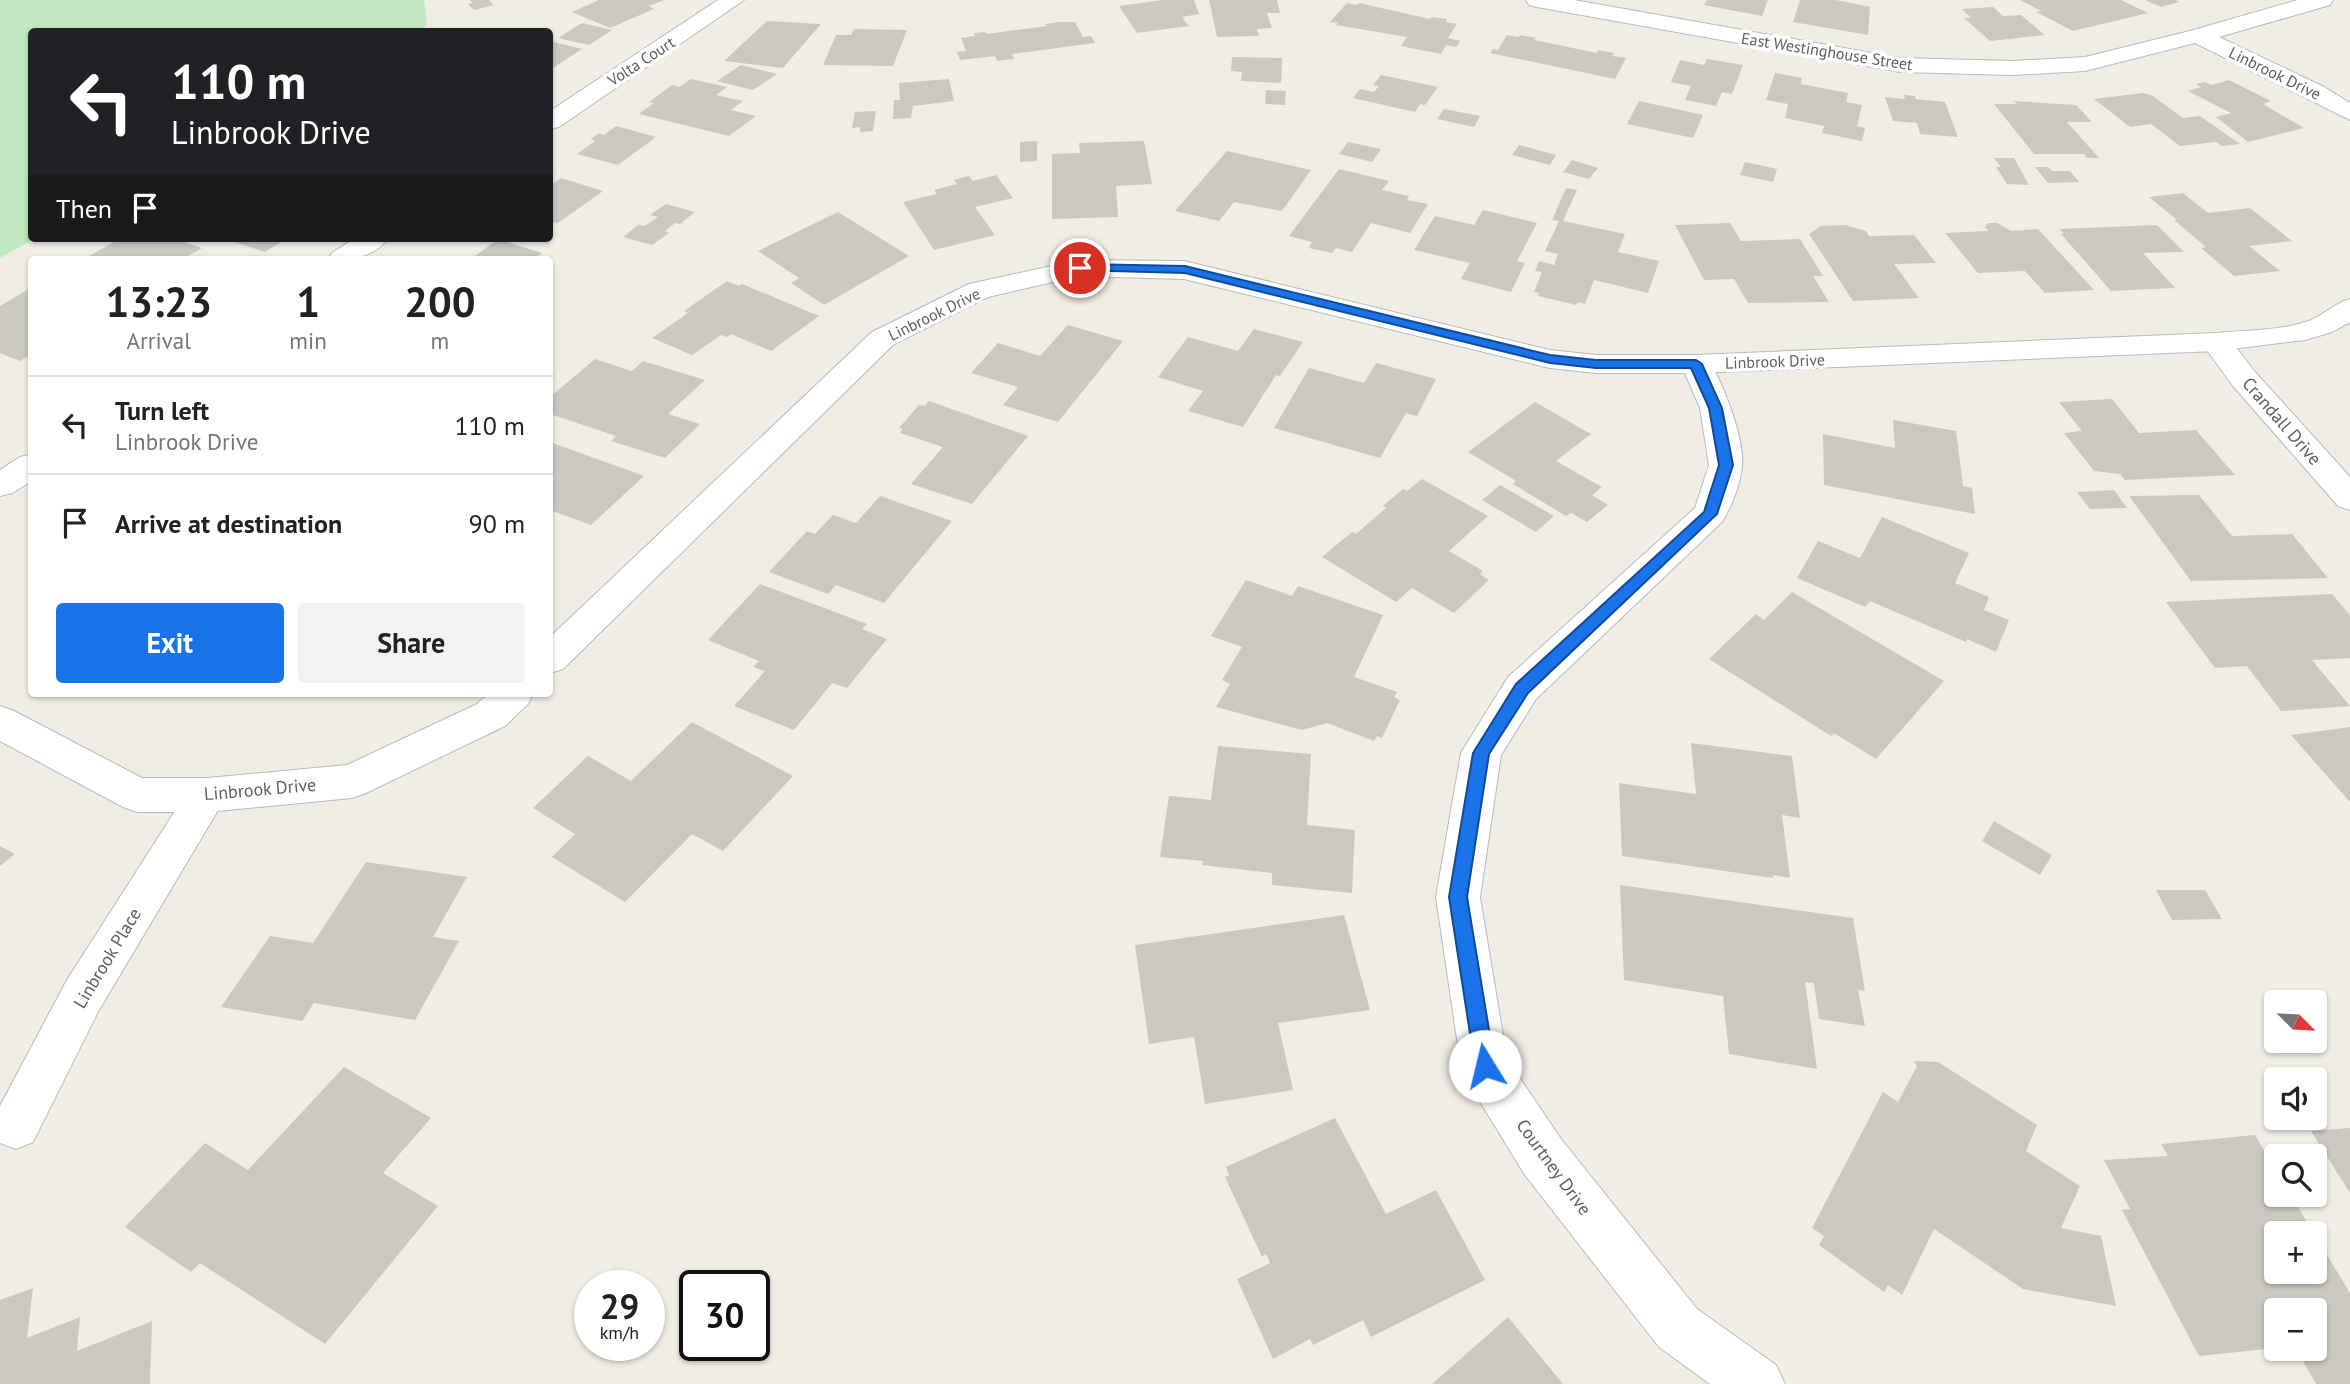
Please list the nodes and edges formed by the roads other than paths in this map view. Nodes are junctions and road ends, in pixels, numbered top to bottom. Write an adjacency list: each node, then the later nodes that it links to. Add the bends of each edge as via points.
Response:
1 (733, 0): 6 (street, Volta Court)
2 (1537, 0): 4 (street, East Westinghouse Street, via 1900,65 2013,68 2085,64)
3 (2322, 0): 4 (street, East Westinghouse Street)
4 (2198, 36): 5 (street, Linbrook Drive)
5 (2350, 113)
6 (553, 120)
7 (368, 242): 8 (street)
8 (347, 256)
9 (2350, 309): 10 (street, Linbrook Drive, via 2342,317 2301,333)
10 (2216, 342): 11 (street, Linbrook Drive); 14 (street, Crandall Drive)
11 (1696, 364): 15 (street, Linbrook Drive, via 1550,359 1185,270 1080,268 979,290 883,338); 20 (street, Courtney Drive, via 1716,408 1726,465 1710,514 1522,688 1481,753 1458,897 1485,1066 1543,1157 1678,1328)
12 (28, 468): 13 (street)
13 (0, 485)
14 (2350, 498)
15 (553, 656)
16 (510, 697): 18 (street, Linbrook Drive, via 491,715 352,781)
17 (0, 722): 18 (street, Linbrook Drive, via 137,796)
18 (207, 795): 19 (street, Linbrook Place, via 83,995)
19 (16, 1125)
20 (1757, 1384)

